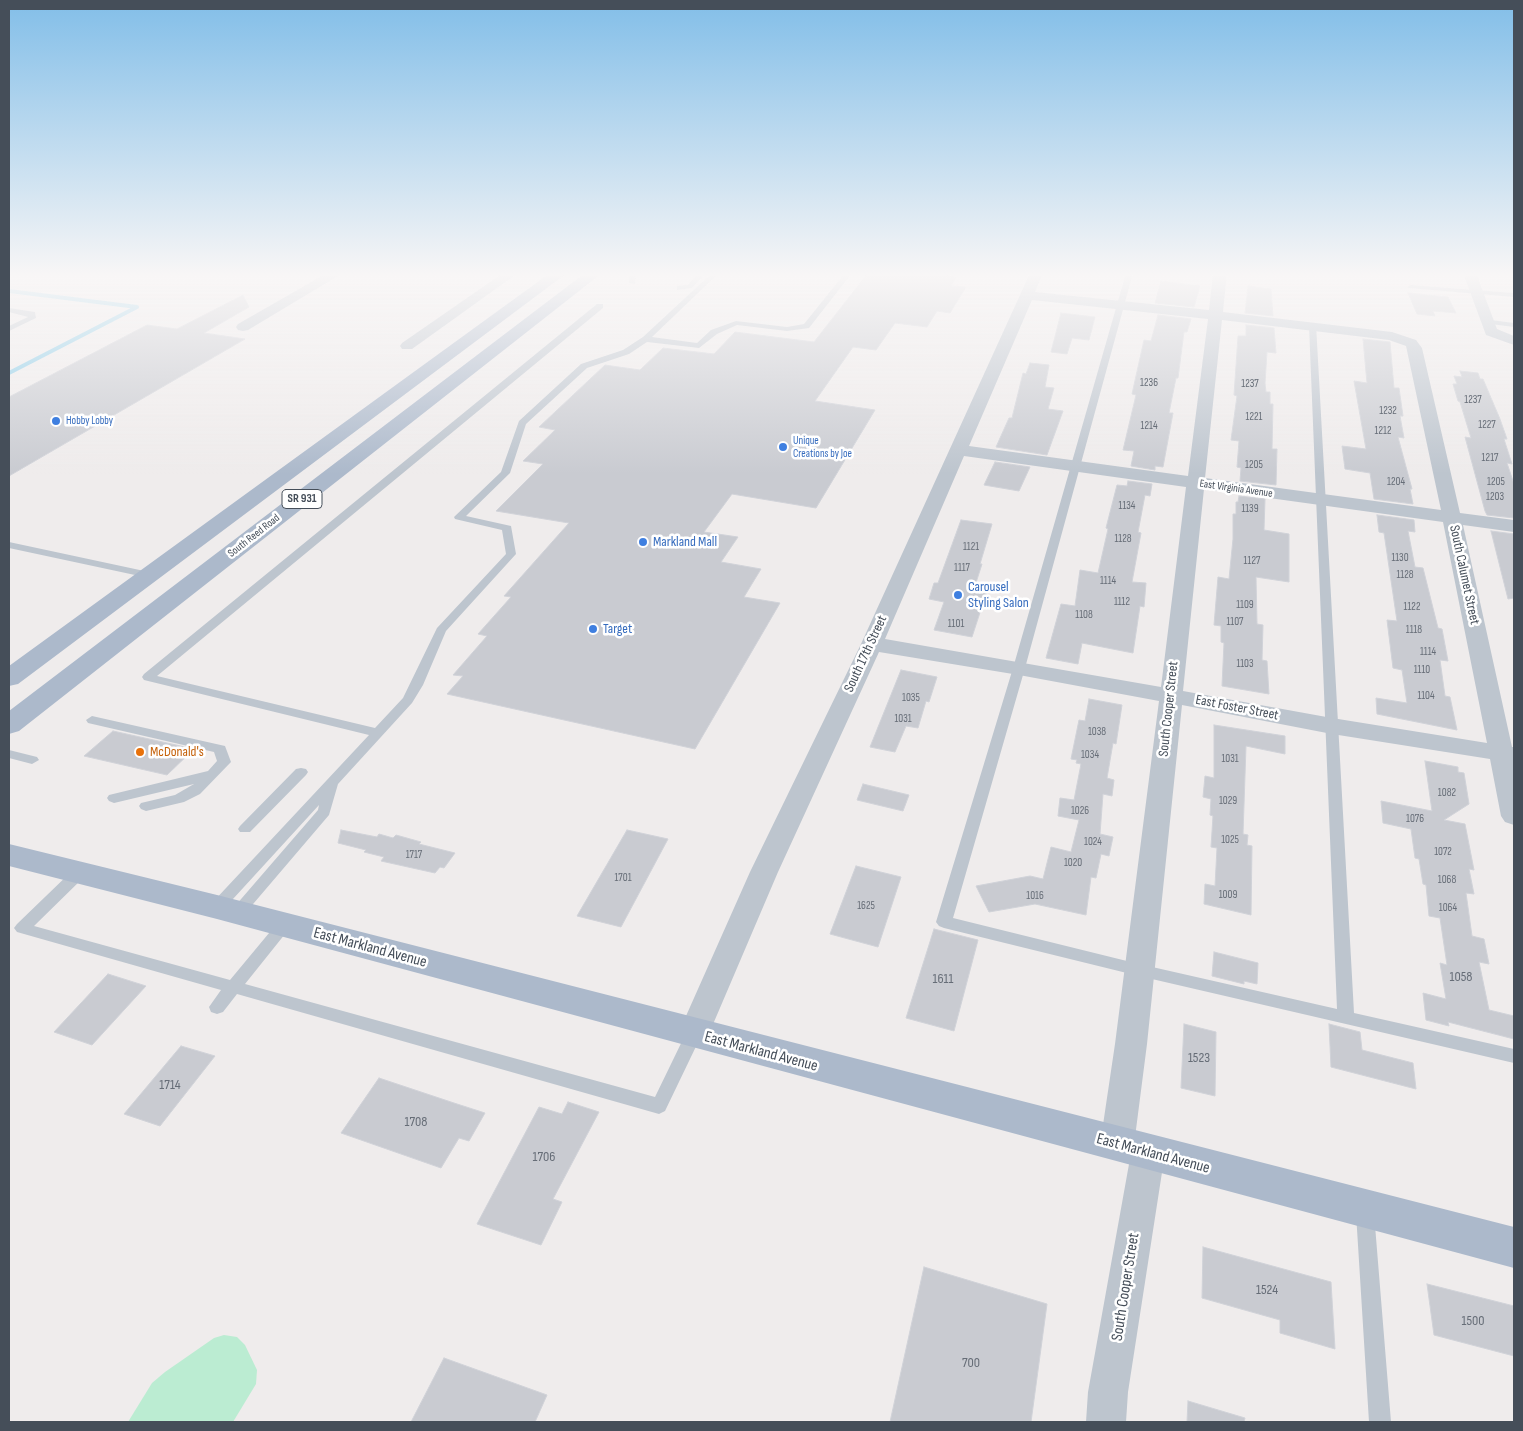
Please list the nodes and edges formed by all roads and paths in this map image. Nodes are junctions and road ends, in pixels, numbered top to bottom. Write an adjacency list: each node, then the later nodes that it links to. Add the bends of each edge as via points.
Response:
1 (416, 340): 13 (street)
2 (469, 340): 21 (main road, SR 931)
3 (508, 340): 27 (main road, South Reed Road / SR 931)
4 (559, 340): 29 (lane, via 148,677)
5 (645, 340): 29 (lane, via 626,352 584,366 522,423 505,473 459,517 506,528 511,554 441,630 408,700)
6 (652, 340): 7 (lane, via 699,346)
7 (706, 340)
8 (1007, 340): 14 (street, South 17th Street)
9 (1110, 340): 15 (lane)
10 (1211, 340): 16 (street, South Cooper Street)
11 (1314, 340): 17 (lane)
12 (1403, 340): 18 (street, South Calumet Street, via 1415,348)
13 (407, 346)
14 (957, 450): 15 (street, East Virginia Avenue); 22 (street, South 17th Street)
15 (1076, 466): 16 (street, East Virginia Avenue); 23 (lane)
16 (1194, 483): 17 (street, East Virginia Avenue); 25 (street, South Cooper Street)
17 (1322, 500): 18 (street, East Virginia Avenue); 28 (lane)
18 (1452, 518): 19 (street, East Virginia Avenue); 31 (street, South Calumet Street)
19 (1514, 526)
20 (9, 545): 21 (lane)
21 (149, 575): 24 (main road, SR 931)
22 (872, 644): 23 (street, East Foster Street); 48 (street, South 17th Street, via 764,872)
23 (1019, 668): 25 (street, East Foster Street); 44 (lane, via 944,922)
24 (9, 678)
25 (1170, 695): 28 (street, East Foster Street); 44 (street, South Cooper Street)
26 (92, 720): 34 (lane, via 220,749 224,762)
27 (9, 725)
28 (1332, 726): 31 (street, East Foster Street); 47 (lane)
29 (378, 733): 35 (lane)
30 (9, 754): 32 (lane)
31 (1507, 754): 38 (street, South Calumet Street)
32 (32, 760)
33 (301, 772): 39 (lane)
34 (212, 774): 36 (lane); 37 (lane, via 195,791 179,799)
35 (333, 782): 42 (lane); 42 (lane, via 324,812)
36 (114, 798)
37 (146, 806)
38 (1514, 816)
39 (245, 829)
40 (9, 855): 41 (main road, East Markland Avenue)
41 (79, 873): 42 (main road, East Markland Avenue); 45 (lane, via 22,928)
42 (227, 910): 43 (main road, East Markland Avenue)
43 (284, 925): 45 (lane); 48 (main road, East Markland Avenue)
44 (1139, 970): 47 (lane); 50 (street, South Cooper Street)
45 (233, 987): 46 (lane); 48 (lane, via 658,1106)
46 (217, 1008)
47 (1346, 1017): 49 (lane)
48 (694, 1034): 50 (main road, East Markland Avenue)
49 (1514, 1056)
50 (1132, 1149): 51 (main road, East Markland Avenue); 53 (street, South Cooper Street)
51 (1365, 1209): 52 (main road, East Markland Avenue); 54 (lane)
52 (1514, 1248)
53 (1106, 1422)
54 (1380, 1422)

